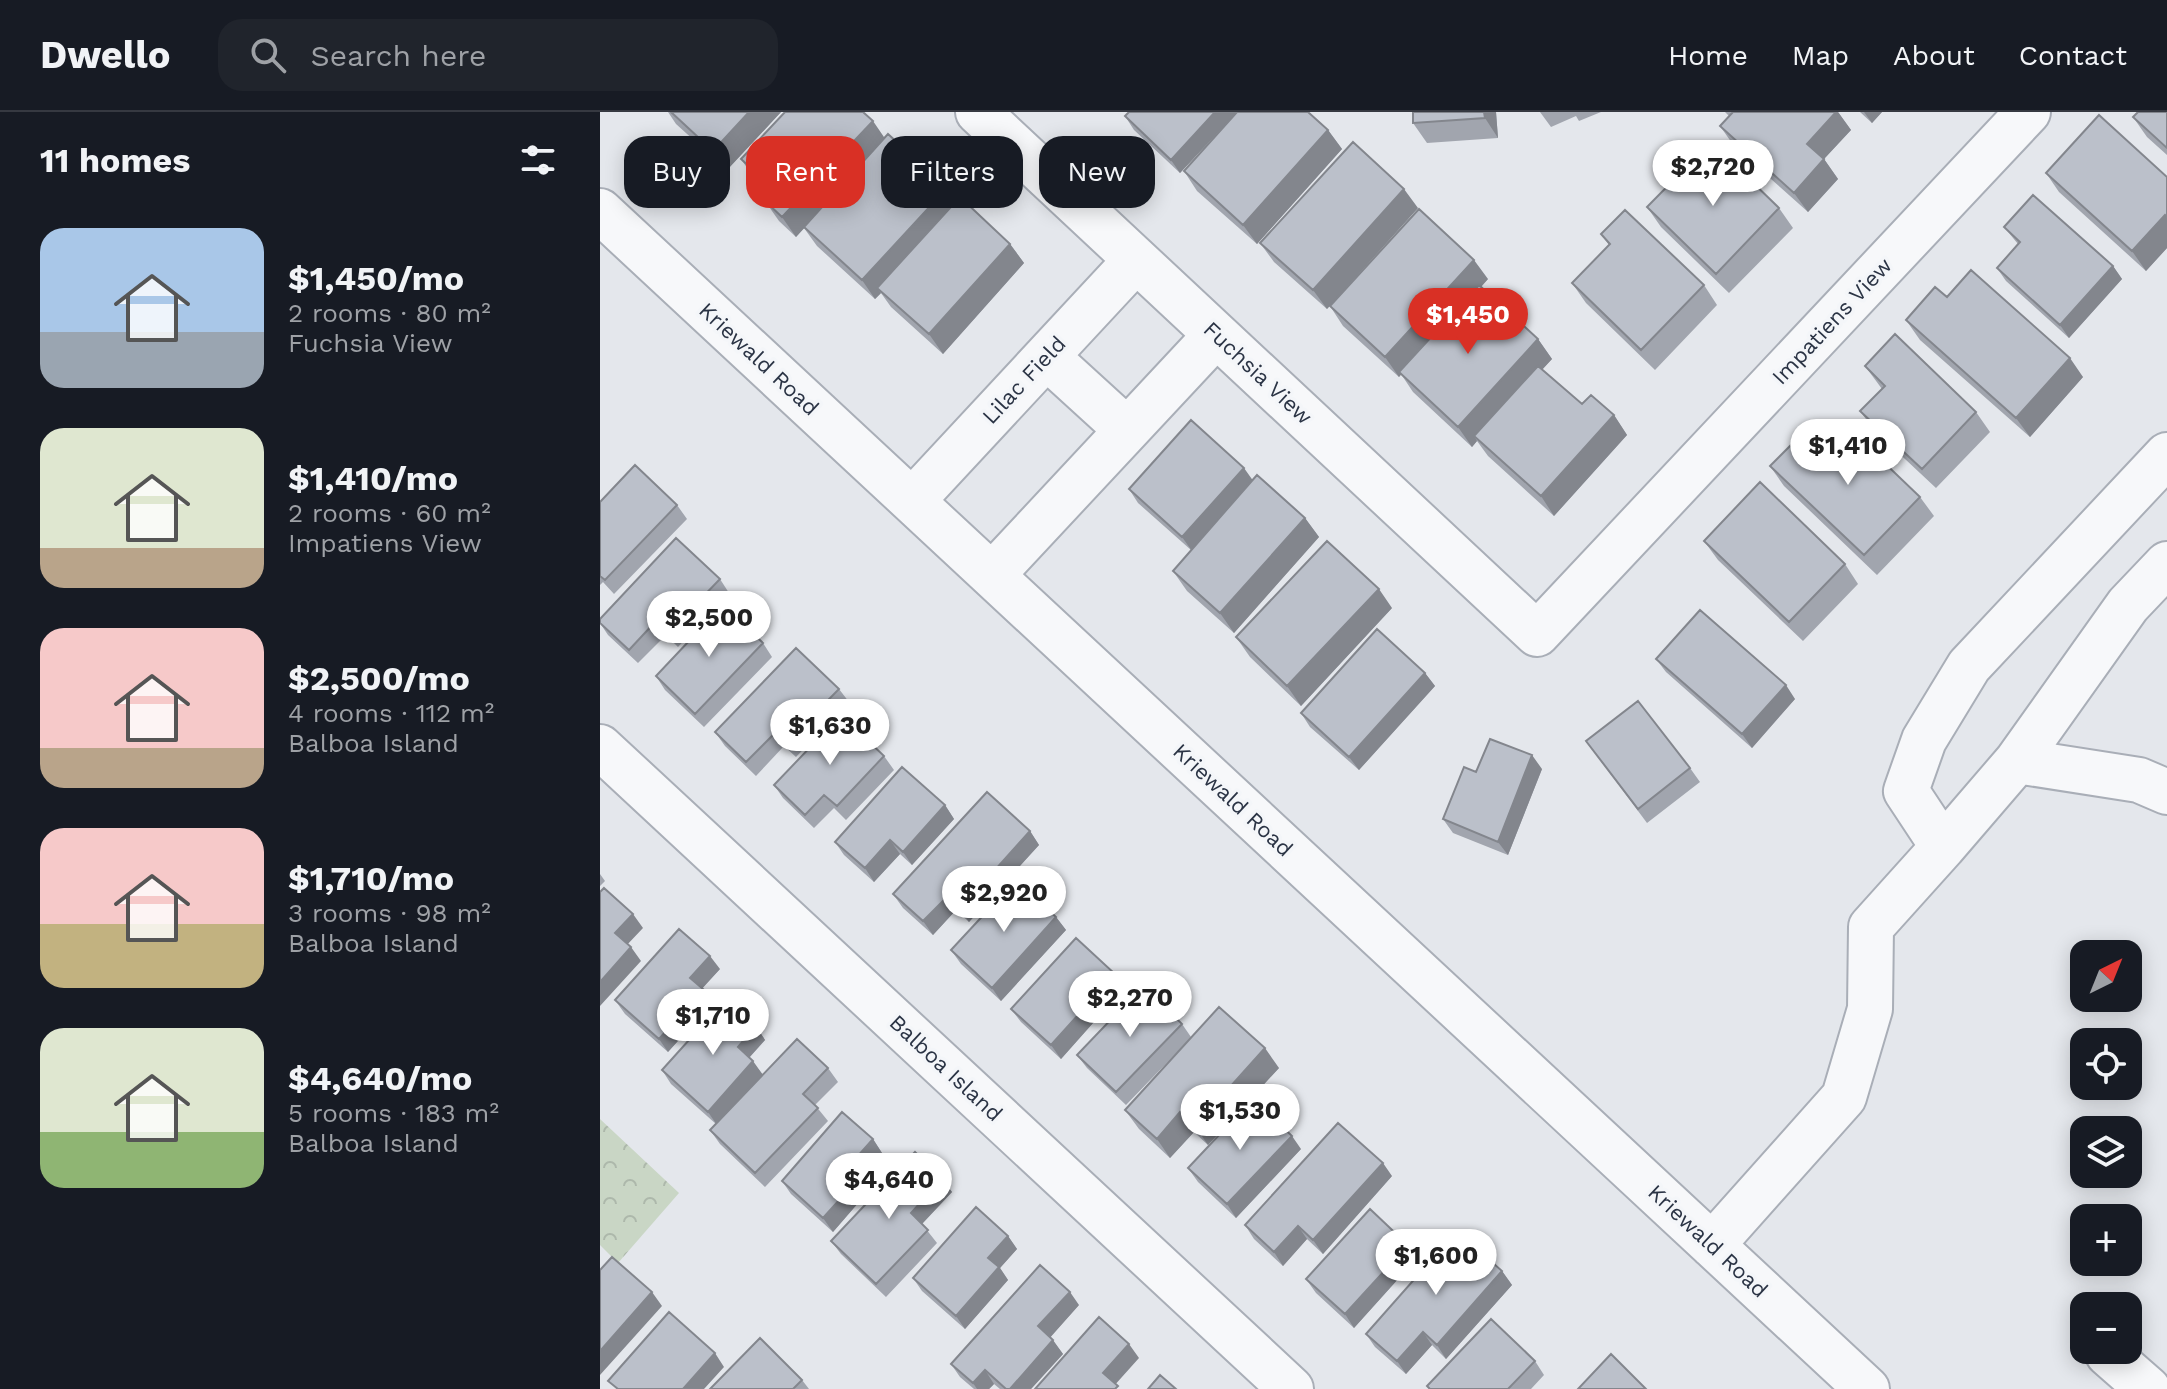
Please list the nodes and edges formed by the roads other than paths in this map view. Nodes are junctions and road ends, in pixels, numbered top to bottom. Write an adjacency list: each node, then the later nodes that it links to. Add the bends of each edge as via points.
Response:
1 (978, 112): 4 (street, Fuchsia View)
2 (2028, 112): 12 (street, Impatiens View)
3 (600, 211): 9 (street, Kriewald Road)
4 (1136, 260): 5 (street, Fuchsia View); 6 (street, Lilac Field)
5 (1216, 335): 7 (street); 12 (street, Fuchsia View)
6 (1047, 357): 7 (street); 9 (street, Lilac Field)
7 (1127, 430): 11 (street)
8 (2167, 455): 16 (street, via 1969,666 1924,740 1906,791)
9 (912, 501): 11 (street, Kriewald Road)
10 (2167, 564): 14 (street, via 2128,605)
11 (992, 575): 17 (street, Kriewald Road)
12 (1537, 634)
13 (600, 747): 19 (street, Balboa Island)
14 (2017, 761): 15 (street); 16 (street)
15 (2158, 775)
16 (1943, 847): 17 (street, via 1871,927 1870,1009 1844,1097)
17 (1712, 1245): 20 (street, Kriewald Road)
18 (2119, 1364): 21 (street)
19 (1291, 1389)
20 (1867, 1389)
21 (2148, 1389)

